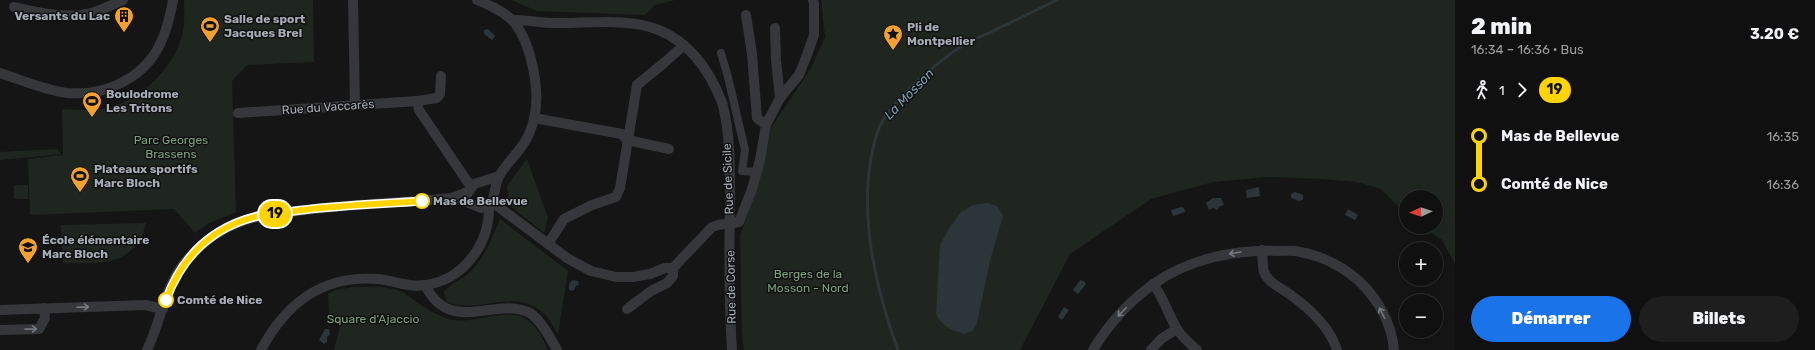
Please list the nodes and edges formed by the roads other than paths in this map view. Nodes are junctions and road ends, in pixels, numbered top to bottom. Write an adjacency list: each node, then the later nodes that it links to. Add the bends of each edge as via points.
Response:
1 (123, 0): 6 (street, via 92,13 77,15 55,16)
2 (173, 0): 12 (street, via 169,23 152,60 126,81 94,93 66,93)
3 (353, 0): 16 (street)
4 (477, 0): 8 (street, via 497,9)
5 (812, 0): 14 (street, via 814,35 799,74)
6 (14, 7)
7 (746, 15): 19 (street, via 758,118)
8 (512, 20): 10 (street, Rue de Sicile, via 640,25 658,30); 18 (street, via 520,30 532,65 536,95)
9 (775, 28): 14 (street)
10 (684, 45): 20 (street, via 637,85); 29 (street, Rue de Sicile, via 709,74 721,101 730,173)
11 (721, 53): 22 (street, via 744,150 742,171)
12 (0, 73)
13 (441, 76): 15 (street, Rue du Vaccarès, via 440,94 437,98)
14 (780, 98): 19 (street)
15 (418, 101): 16 (street, Rue du Vaccarès); 25 (street, via 419,110)
16 (355, 105): 17 (street, Rue du Vaccarès)
17 (238, 113)
18 (534, 118): 20 (street, via 622,134); 23 (street, via 526,139)
19 (766, 125): 22 (street)
20 (627, 140): 21 (street); 30 (street, via 620,188 616,197 564,219)
21 (669, 149)
22 (756, 172): 29 (street, via 740,222)
23 (499, 176): 24 (street); 27 (street)
24 (482, 182): 25 (street, via 478,182); 27 (street, via 490,186)
25 (470, 189): 26 (street); 28 (street, via 468,199)
26 (452, 198): 28 (street); 36 (street, via 320,208 259,216 241,221 209,238 197,249 181,268)
27 (492, 200): 28 (street, via 481,208); 30 (street); 34 (street, via 487,230 481,246 468,263 453,276)
28 (473, 205)
29 (730, 224): 32 (street, Rue de Sicile, via 712,227); 44 (street, Rue de Corse)
30 (548, 244): 32 (street, via 567,258 603,275 632,277)
31 (1262, 250): 33 (street, one-way to 33, via 1222,255 1184,268); 48 (street, via 1264,272 1272,283 1296,298 1317,318 1329,333); 49 (street, one-way to 31, via 1390,329 1377,303 1354,277 1336,264 1298,251)
32 (673, 268): 37 (street, Rue de Sicile, via 673,276 667,283 651,291)
33 (1153, 284): 39 (street); 45 (street, one-way to 45, via 1119,314)
34 (425, 285): 42 (street, via 411,286 362,278 324,287 305,296 286,313 271,331); 43 (street, via 431,297 445,308 459,312 518,309 531,314 549,334)
35 (44, 308): 36 (street, one-way to 36, via 145,305); 38 (street); 40 (street, one-way to 35, via 39,329 45,318)
36 (163, 309): 41 (street)
37 (627, 309)
38 (0, 310)
39 (1177, 329): 46 (street, via 1160,339); 47 (street)
40 (0, 330)
41 (147, 350)
42 (261, 350)
43 (557, 350)
44 (732, 350)
45 (1093, 350)
46 (1151, 350)
47 (1197, 350)
48 (1337, 350)
49 (1394, 350)

